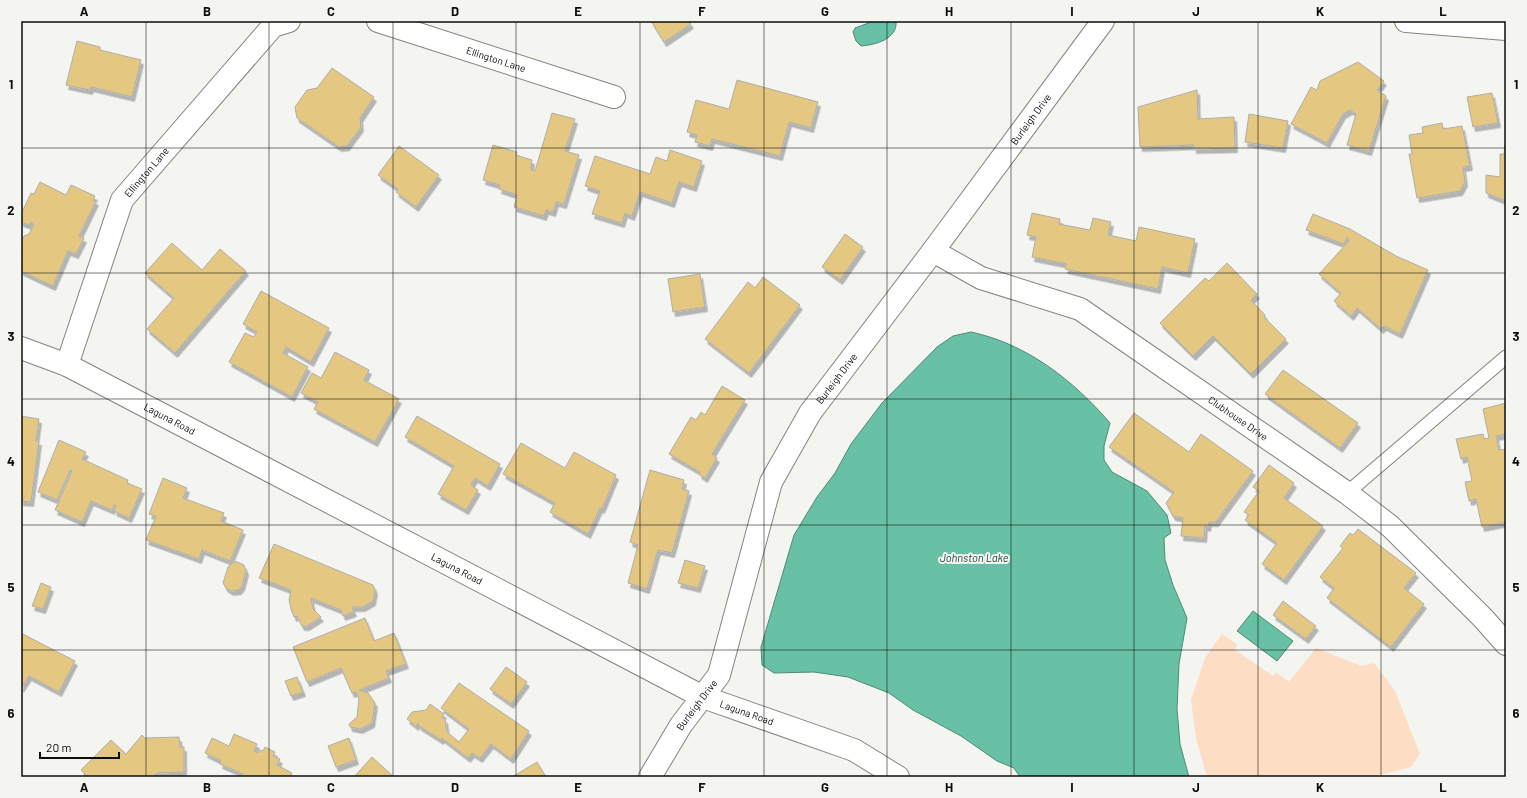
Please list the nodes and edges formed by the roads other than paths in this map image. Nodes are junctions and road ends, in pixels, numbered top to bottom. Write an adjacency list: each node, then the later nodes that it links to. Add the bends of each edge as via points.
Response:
1 (289, 21): 10 (street, Ellington Lane, via 273,26 122,200)
2 (378, 21): 6 (street, Ellington Lane)
3 (1103, 21): 7 (street, Burleigh Drive)
4 (1406, 21): 5 (street)
5 (1506, 29)
6 (614, 97)
7 (933, 251): 11 (street, Clubhouse Drive, via 981,278 1080,309); 13 (street, Burleigh Drive, via 810,413 770,482 719,675)
8 (21, 348): 10 (street, Laguna Road)
9 (1506, 357): 11 (lane)
10 (67, 365): 13 (street, Laguna Road)
11 (1347, 493): 12 (street, Clubhouse Drive, via 1390,526)
12 (1506, 644)
13 (703, 697): 14 (street, Burleigh Drive, via 681,725); 15 (street, Laguna Road, via 854,750)
14 (650, 777)
15 (898, 777)

